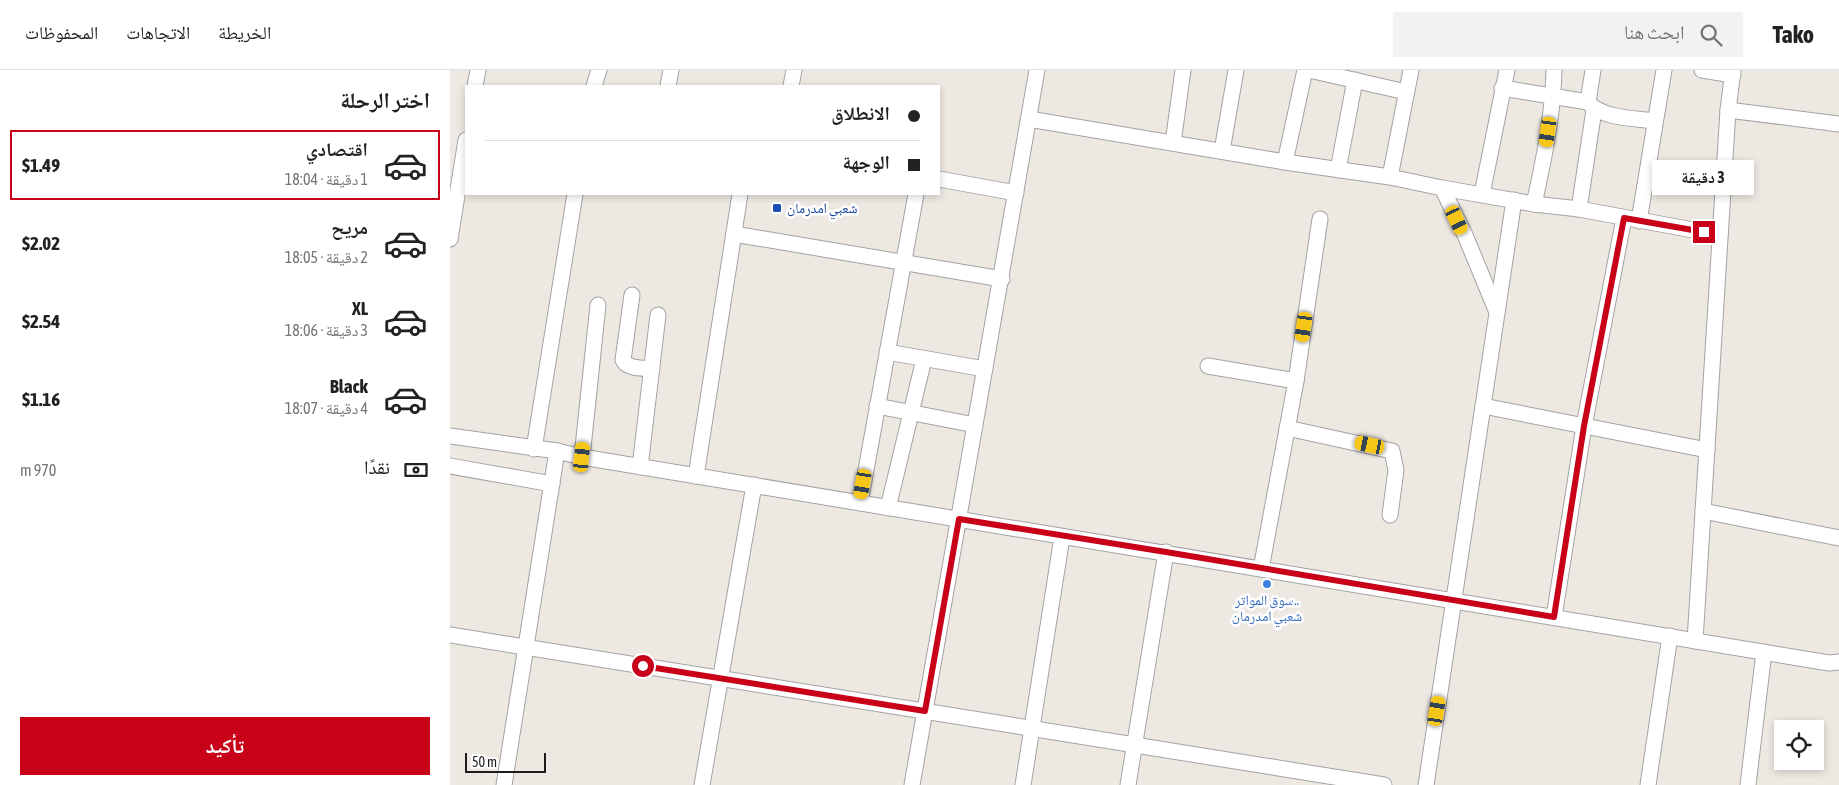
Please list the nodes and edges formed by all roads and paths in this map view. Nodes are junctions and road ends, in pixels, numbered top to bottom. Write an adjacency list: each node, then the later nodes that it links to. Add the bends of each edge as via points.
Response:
1 (478, 70): 18 (street)
2 (599, 70): 19 (street)
3 (671, 70): 20 (street)
4 (794, 70): 21 (street)
5 (1037, 70): 27 (street)
6 (1183, 70): 30 (street)
7 (1236, 70): 32 (street)
8 (1305, 70): 33 (street)
9 (1309, 70): 17 (street)
10 (1411, 70): 23 (street)
11 (1507, 70): 22 (street)
12 (1554, 70): 24 (street)
13 (1592, 70): 25 (street)
14 (1664, 70): 28 (street)
15 (1702, 70): 16 (street)
16 (1733, 73): 26 (street)
17 (1355, 80): 23 (street); 34 (street)
18 (475, 85)
19 (594, 85)
20 (668, 85)
21 (791, 85)
22 (1502, 88): 24 (street); 39 (street)
23 (1406, 92): 35 (street)
24 (1554, 96): 25 (street); 44 (street)
25 (1591, 106): 28 (street, via 1618,116); 45 (street)
26 (1728, 110): 29 (street); 50 (street)
27 (1029, 119): 30 (street); 38 (street)
28 (1655, 121): 48 (street)
29 (1839, 124)
30 (1173, 143): 32 (street)
31 (460, 146): 51 (street)
32 (1222, 151): 33 (street)
33 (1286, 162): 34 (street)
34 (1338, 170): 35 (street)
35 (1390, 178): 37 (street)
36 (940, 179): 38 (street)
37 (1442, 188): 39 (street); 56 (street)
38 (1016, 193): 53 (street)
39 (1482, 194): 43 (street)
40 (575, 195): 71 (street)
41 (740, 195): 49 (street)
42 (916, 195): 52 (street)
43 (1514, 200): 44 (street); 56 (street)
44 (1534, 204): 45 (street)
45 (1579, 209): 46 (street)
46 (1624, 218): 48 (street); 68 (street)
47 (1320, 219): 63 (street)
48 (1639, 221): 50 (street)
49 (734, 234): 52 (street); 77 (street)
50 (1720, 235): 72 (street)
51 (450, 239)
52 (904, 262): 53 (street); 58 (street)
53 (1002, 279): 62 (street)
54 (632, 295): 61 (street, via 623,360 628,366)
55 (598, 304): 74 (street)
56 (1497, 311): 65 (street)
57 (658, 315): 61 (street)
58 (887, 352): 59 (street); 64 (street)
59 (924, 358): 62 (street); 66 (street)
60 (1208, 366): 63 (street)
61 (652, 369): 76 (street)
62 (985, 369): 67 (street)
63 (1296, 381): 69 (street)
64 (877, 406): 66 (street); 80 (street)
65 (1483, 406): 68 (street); 89 (street)
66 (911, 412): 67 (street); 81 (street)
67 (975, 425): 84 (street)
68 (1584, 426): 72 (street); 90 (street)
69 (1287, 428): 83 (street, via 1392,451 1396,470); 88 (street)
70 (450, 436): 71 (street)
71 (534, 449): 73 (street)
72 (1707, 450): 82 (street)
73 (557, 452): 74 (street); 78 (street)
74 (582, 457): 76 (street)
75 (450, 466): 78 (street)
76 (640, 467): 77 (street)
77 (696, 476): 79 (street)
78 (552, 484): 94 (street)
79 (754, 486): 80 (street); 97 (street)
80 (860, 503): 81 (street)
81 (888, 508): 84 (street)
82 (1704, 512): 86 (street); 93 (street)
83 (1390, 515)
84 (959, 519): 85 (street); 98 (street)
85 (1062, 537): 87 (street); 99 (street)
86 (1839, 538)
87 (1166, 552): 88 (street); 100 (street)
88 (1261, 569): 89 (street)
89 (1454, 601): 90 (street); 107 (street)
90 (1554, 617): 92 (street)
91 (450, 635): 94 (street)
92 (1670, 636): 93 (street); 108 (street)
93 (1695, 641): 95 (street)
94 (526, 647): 97 (street); 101 (street)
95 (1764, 652): 96 (street); 109 (street)
96 (1836, 664)
97 (721, 678): 98 (street); 102 (street)
98 (925, 711): 99 (street); 103 (street)
99 (1032, 728): 100 (street); 104 (street)
100 (1134, 745): 105 (street); 106 (street)
101 (504, 785)
102 (702, 785)
103 (912, 785)
104 (1023, 785)
105 (1128, 785)
106 (1384, 785)
107 (1426, 785)
108 (1648, 785)
109 (1748, 785)

